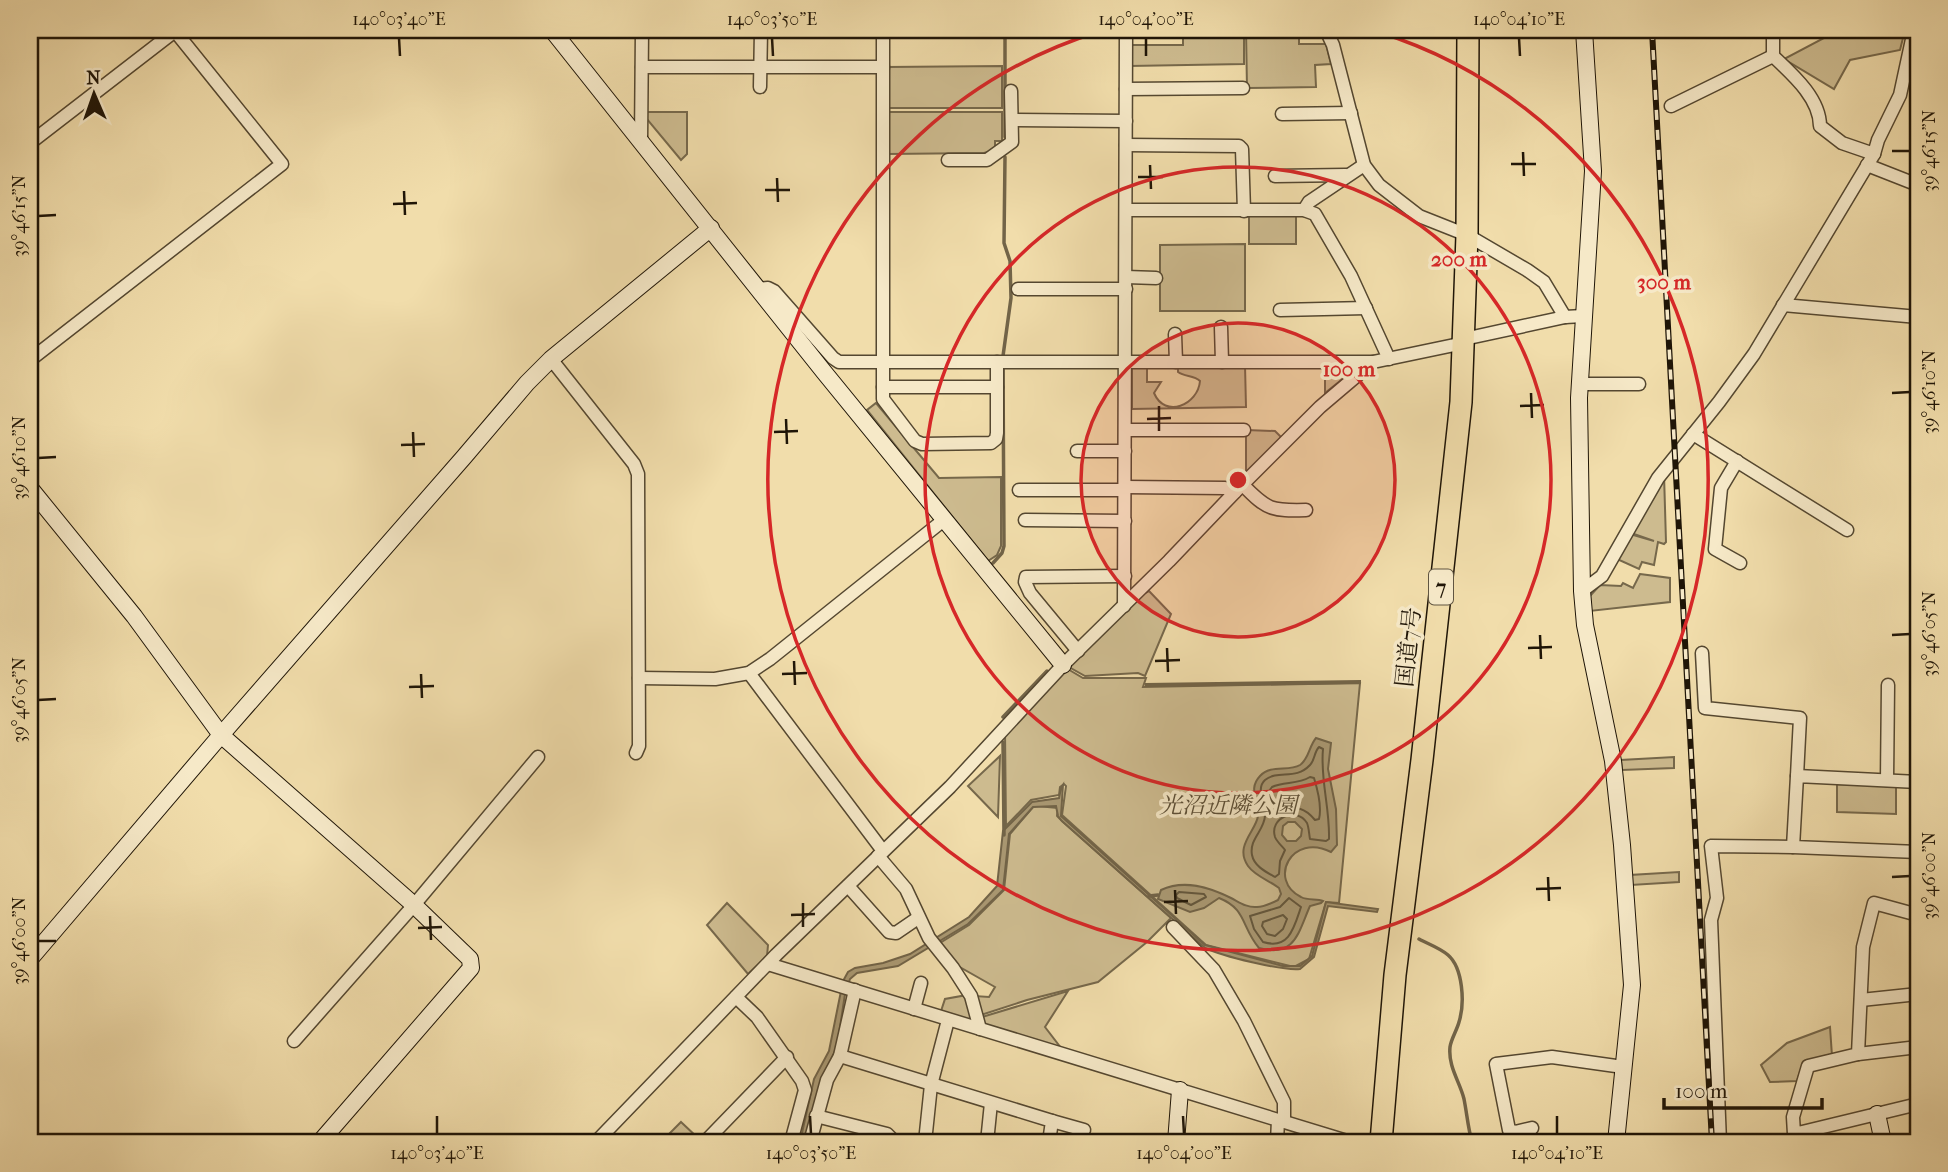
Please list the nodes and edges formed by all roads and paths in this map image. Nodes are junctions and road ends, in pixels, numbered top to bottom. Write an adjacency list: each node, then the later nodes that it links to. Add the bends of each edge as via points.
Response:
1 (176, 30): 27 (street); 55 (street, via 282,164)
2 (552, 30): 26 (street)
3 (642, 30): 14 (street)
4 (761, 30): 16 (street)
5 (883, 30): 15 (street)
6 (1126, 30): 19 (street)
7 (1326, 30): 22 (street)
8 (1468, 30): 39 (highway, 国道7号 / 7)
9 (1584, 30): 47 (street, via 1593,171)
10 (1773, 30): 12 (street)
11 (1914, 30): 13 (street)
12 (1773, 56): 21 (street); 29 (street, via 1820,112 1820,126)
13 (1913, 57): 29 (street)
14 (642, 66): 16 (street); 26 (street)
15 (883, 67): 16 (street); 61 (street)
16 (761, 68): 17 (street)
17 (760, 87)
18 (1243, 88): 19 (street)
19 (1126, 89): 25 (street)
20 (1011, 91): 24 (street)
21 (1671, 106)
22 (1351, 113): 23 (street); 31 (street)
23 (1282, 114)
24 (1012, 120): 25 (street); 30 (street, via 1012,149 987,160)
25 (1126, 121): 28 (street)
26 (641, 141): 38 (street)
27 (30, 143)
28 (1126, 145): 35 (street); 37 (street, via 1238,146 1242,149)
29 (1870, 159): 34 (street); 44 (street)
30 (948, 160)
31 (1364, 165): 32 (street); 39 (street, via 1379,185 1419,216)
32 (1346, 175): 33 (street); 36 (street)
33 (1275, 176)
34 (1918, 186)
35 (1127, 210): 37 (street); 41 (street)
36 (1304, 210): 37 (street); 45 (street, via 1315,214)
37 (1244, 211)
38 (711, 228): 42 (street); 53 (street)
39 (1467, 235): 48 (street, via 1545,282); 52 (highway, 国道7号 / 7)
40 (1156, 278): 41 (street)
41 (1126, 283): 43 (street); 57 (street)
42 (758, 289): 61 (street, via 774,291 839,362); 77 (street)
43 (1018, 289)
44 (1783, 305): 49 (street); 68 (street, via 1754,354)
45 (1366, 307): 46 (street); 54 (street)
46 (1280, 310)
47 (1583, 316): 48 (street); 62 (street)
48 (1565, 317): 52 (street)
49 (1918, 317)
50 (1221, 327): 59 (street)
51 (1175, 334): 58 (street)
52 (1464, 341): 54 (street); 143 (highway, 国道7号 / 7, via 1452,496 1395,975)
53 (551, 359): 89 (street, via 638,474); 91 (street)
54 (1389, 359): 60 (street)
55 (30, 360)
56 (997, 362): 57 (street); 61 (street); 65 (street)
57 (1126, 362): 58 (street); 66 (street)
58 (1176, 362): 59 (street)
59 (1222, 362): 60 (street)
60 (1373, 362): 74 (street, via 1320,407)
61 (883, 363): 64 (street)
62 (1579, 384): 63 (street); 83 (street)
63 (1639, 384)
64 (883, 387): 65 (street); 65 (street, via 887,406 915,441 922,443 991,443 997,433)
65 (997, 387)
66 (1126, 430): 67 (street); 70 (street)
67 (1244, 430)
68 (1693, 434): 71 (street); 83 (street, via 1658,478 1602,576)
69 (1077, 451): 70 (street)
70 (1125, 451): 73 (street)
71 (1737, 461): 80 (street); 81 (street, via 1721,488 1715,549)
72 (30, 488): 91 (street)
73 (1125, 489): 74 (street); 75 (street); 79 (street)
74 (1239, 489): 76 (street, via 1269,508); 84 (street)
75 (1018, 490)
76 (1306, 510)
77 (945, 519): 87 (street); 88 (street)
78 (1024, 520): 79 (street)
79 (1125, 521): 82 (street)
80 (1846, 530)
81 (1740, 563)
82 (1125, 576): 84 (street); 85 (street, via 1026,577 1030,593)
83 (1582, 591): 120 (street, via 1613,761 1622,845 1632,985)
84 (1124, 606): 85 (street)
85 (1078, 651): 87 (street)
86 (1702, 653): 94 (street, via 1705,708 1800,718)
87 (1063, 666): 99 (street)
88 (749, 673): 89 (street, via 715,679); 99 (street)
89 (639, 678): 92 (street)
90 (1888, 685): 95 (street)
91 (221, 735): 101 (street); 105 (street)
92 (636, 753)
93 (538, 757): 101 (street)
94 (1797, 776): 95 (street); 97 (street)
95 (1887, 780): 96 (street)
96 (1918, 782)
97 (1793, 847): 98 (street); 145 (street, via 1712,846 1717,898 1711,920)
98 (1918, 852)
99 (881, 853): 100 (street); 114 (street, via 906,889 933,943 971,996)
100 (848, 886): 103 (street, via 890,932 896,933); 106 (street)
101 (414, 905): 115 (street); 131 (street, via 470,959 471,968)
102 (1918, 915): 111 (street, via 1874,903 1863,947)
103 (915, 919)
104 (1173, 927): 128 (street, via 1214,970 1244,1021 1283,1102)
105 (30, 958)
106 (768, 964): 108 (street); 110 (street)
107 (921, 983): 112 (street)
108 (849, 988): 112 (street); 118 (street)
109 (1918, 993): 111 (street)
110 (736, 997): 119 (street); 132 (street)
111 (1860, 1000): 117 (street)
112 (914, 1009): 113 (street)
113 (948, 1020): 114 (street); 121 (street)
114 (981, 1029): 122 (street)
115 (294, 1041)
116 (1918, 1047): 117 (street)
117 (1858, 1054): 125 (street, via 1808,1066 1793,1117 1794,1134)
118 (840, 1056): 121 (street); 126 (street)
119 (787, 1057): 133 (street); 134 (street, via 804,1090)
120 (1623, 1067): 129 (street, via 1552,1058 1496,1064 1509,1130); 144 (street)
121 (931, 1085): 123 (street); 137 (street)
122 (1180, 1090): 128 (street); 140 (street)
123 (991, 1103): 127 (street); 138 (street)
124 (1918, 1104): 125 (street)
125 (1877, 1114): 146 (street)
126 (816, 1116): 135 (street); 136 (street, via 887,1134)
127 (1052, 1121): 130 (street); 139 (street)
128 (1281, 1121): 141 (street); 142 (street)
129 (1532, 1128)
130 (1084, 1130)
131 (320, 1142)
132 (596, 1142)
133 (705, 1142)
134 (791, 1142)
135 (810, 1142)
136 (892, 1142)
137 (925, 1142)
138 (987, 1142)
139 (1049, 1142)
140 (1176, 1142)
141 (1277, 1142)
142 (1350, 1142)
143 (1381, 1142)
144 (1616, 1142)
145 (1720, 1142)
146 (1883, 1142)

